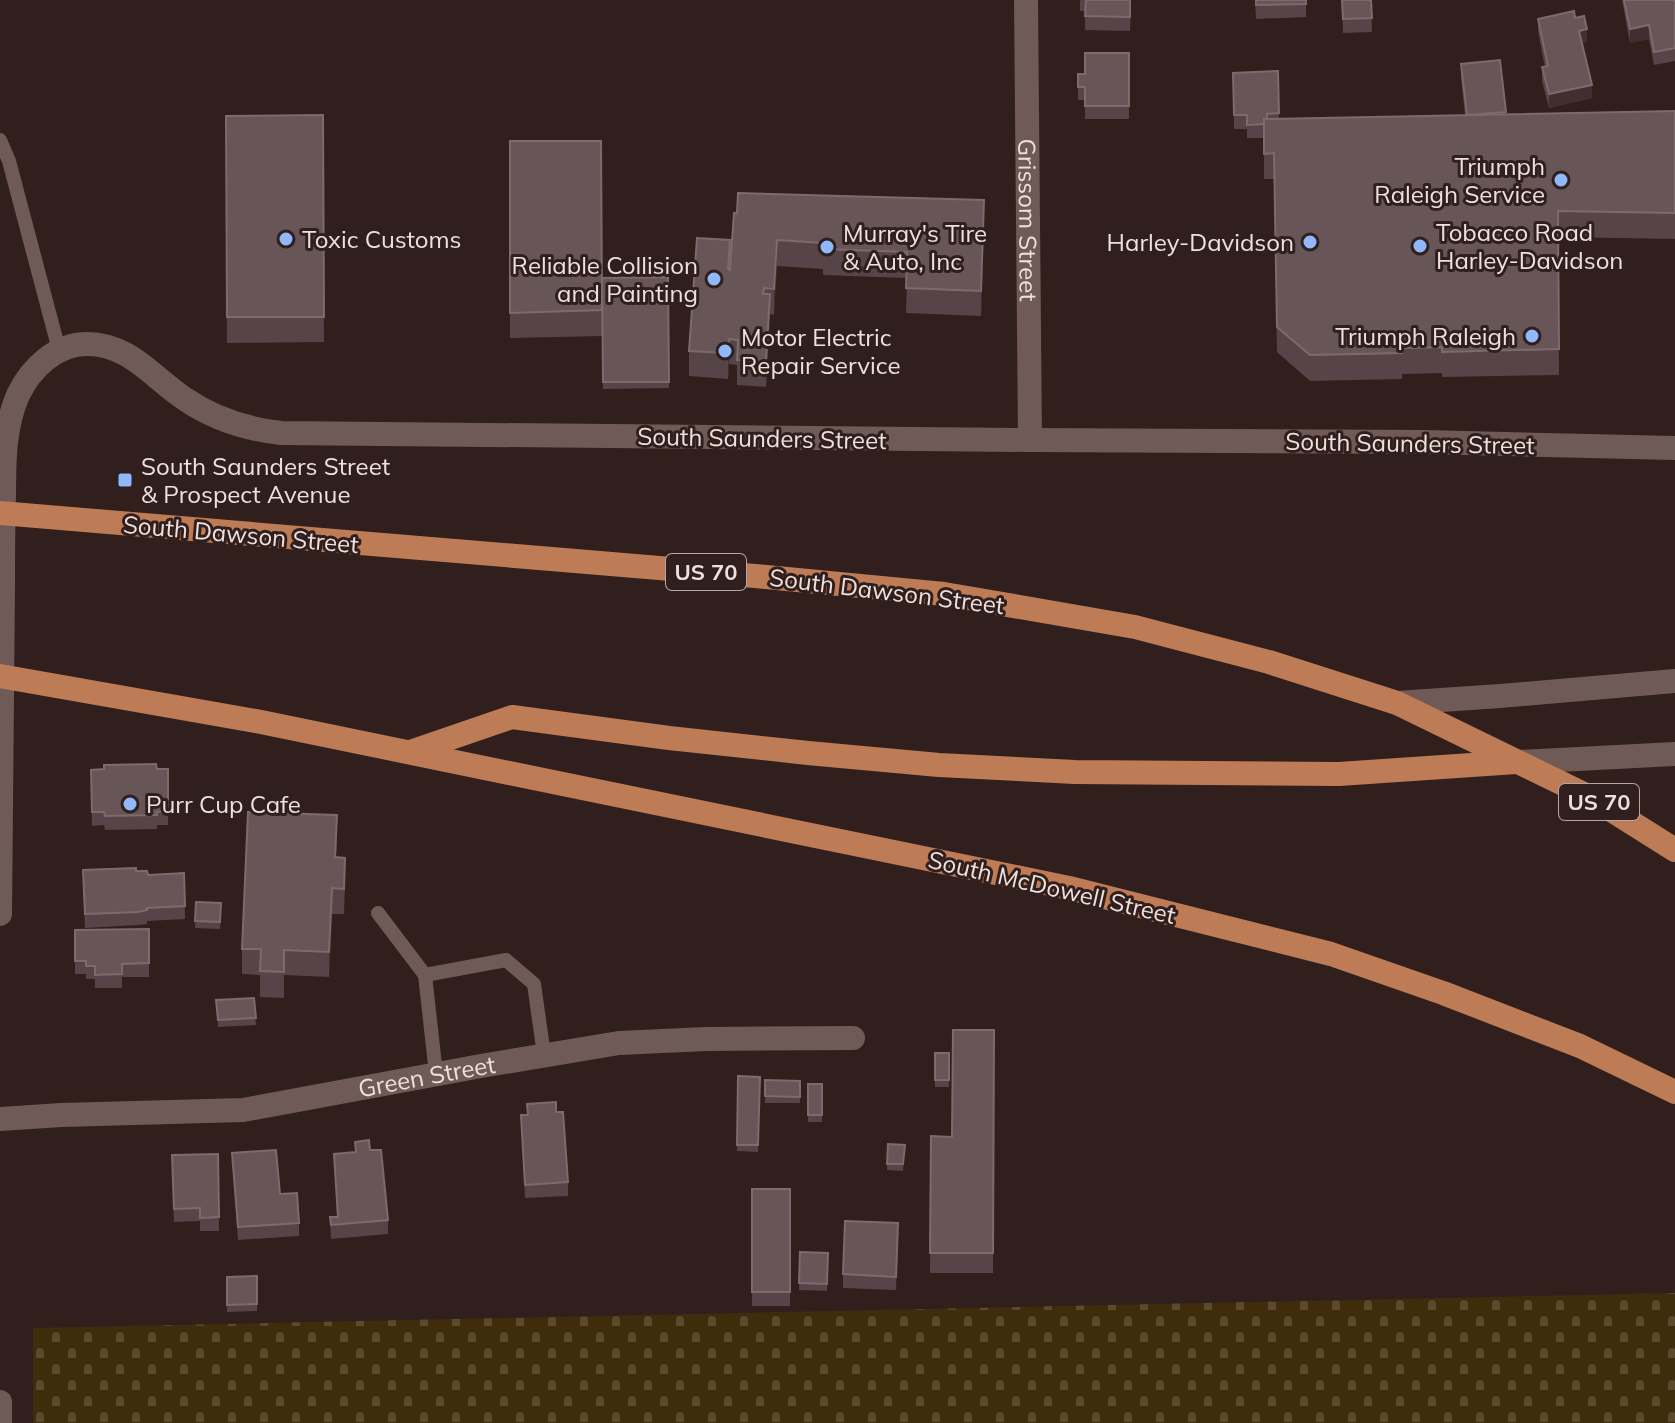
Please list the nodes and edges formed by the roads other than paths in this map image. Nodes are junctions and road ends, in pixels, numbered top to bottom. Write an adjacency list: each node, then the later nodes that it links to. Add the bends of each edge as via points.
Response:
1 (1026, 0): 4 (street, Grissom Street)
2 (0, 140): 3 (lane)
3 (59, 350): 4 (street, South Saunders Street, via 87,344 115,349 197,407 246,427 281,433); 6 (street, via 32,373 14,408)
4 (1030, 440): 5 (street, South Saunders Street)
5 (1675, 448)
6 (2, 513): 7 (street); 9 (main road, South Dawson Street / US 70, via 944,594 1135,627)
7 (1, 676): 10 (main road, South McDowell Street); 15 (street)
8 (1675, 681): 9 (street)
9 (1397, 703): 12 (main road, South Dawson Street / US 70)
10 (407, 753): 12 (main road, via 512,717 808,753 1075,772 1339,774); 20 (main road, South McDowell Street, via 1069,888 1331,954 1580,1046)
11 (1675, 754): 12 (street)
12 (1518, 762): 13 (main road, South Dawson Street / US 70, via 1594,799)
13 (1675, 850)
14 (378, 913): 16 (lane)
15 (0, 914)
16 (425, 975): 18 (lane, via 506,960 534,984); 19 (lane)
17 (853, 1038): 18 (street, Green Street, via 619,1043)
18 (544, 1055): 19 (street, Green Street)
19 (436, 1074): 21 (street, Green Street, via 243,1110)
20 (1675, 1092)
21 (0, 1119)
22 (0, 1402): 23 (street)
23 (0, 1423)

